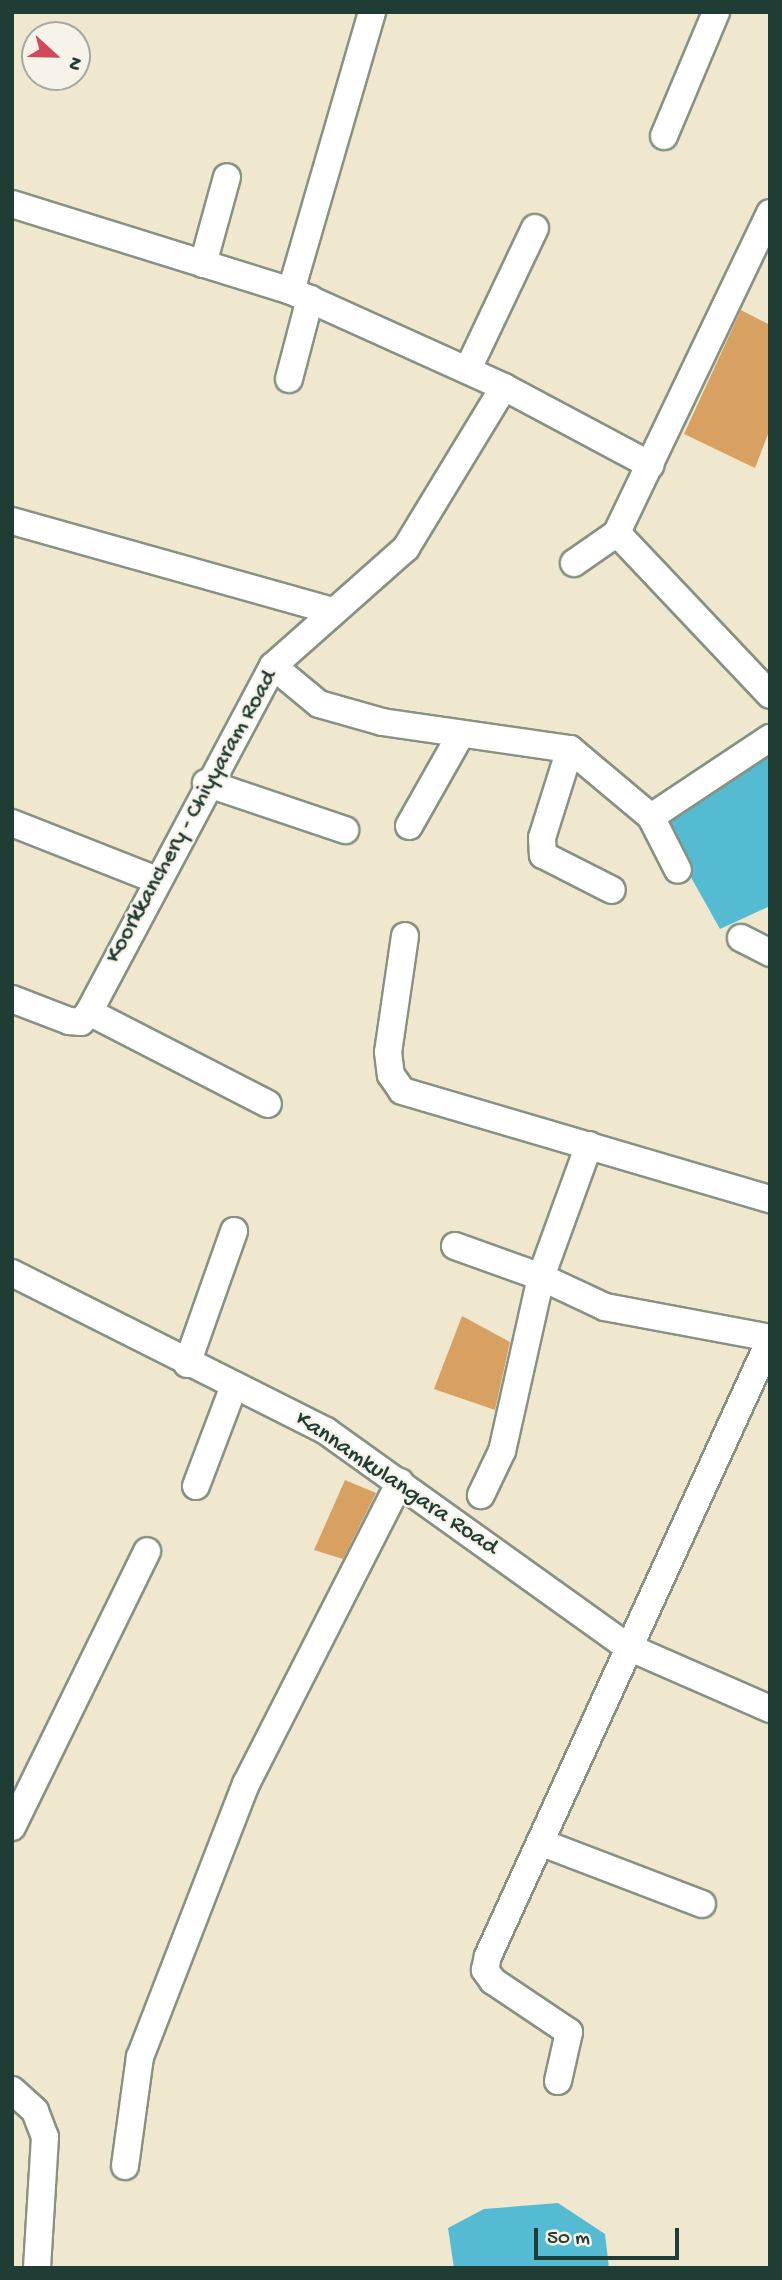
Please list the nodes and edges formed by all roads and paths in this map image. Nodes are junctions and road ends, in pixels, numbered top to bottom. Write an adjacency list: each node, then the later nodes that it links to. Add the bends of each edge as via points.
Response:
1 (372, 12): 9 (street)
2 (716, 12): 3 (street)
3 (664, 136)
4 (227, 177): 8 (street)
5 (12, 204): 8 (street)
6 (770, 214): 13 (street)
7 (535, 228): 10 (street)
8 (203, 264): 9 (street)
9 (300, 295): 10 (street); 11 (street)
10 (468, 369): 12 (street)
11 (289, 379)
12 (504, 387): 13 (street); 17 (street, Koorkkanchery - Chiyyaram Road, via 406,548)
13 (650, 465): 15 (street)
14 (12, 521): 17 (street)
15 (617, 533): 16 (street); 19 (street)
16 (574, 562)
17 (332, 611): 18 (street, Koorkkanchery - Chiyyaram Road)
18 (272, 666): 20 (street, via 319,704); 23 (street, Koorkkanchery - Chiyyaram Road)
19 (769, 690)
20 (461, 734): 22 (street); 26 (street)
21 (770, 738): 24 (street)
22 (570, 749): 24 (street); 30 (street, via 542,838 543,855)
23 (206, 783): 27 (street); 29 (street, Koorkkanchery - Chiyyaram Road)
24 (651, 817): 28 (street)
25 (12, 823): 29 (street)
26 (409, 826)
27 (345, 830)
28 (678, 870)
29 (155, 879): 35 (street, Koorkkanchery - Chiyyaram Road)
30 (612, 890)
31 (405, 936): 37 (street, via 388,1052 391,1075 402,1091)
32 (741, 938): 33 (street)
33 (770, 953)
34 (12, 999): 35 (street, via 69,1021 81,1021)
35 (89, 1012): 36 (street)
36 (268, 1104)
37 (589, 1145): 38 (street); 42 (street)
38 (770, 1199)
39 (234, 1231): 44 (street)
40 (456, 1246): 42 (street)
41 (12, 1273): 44 (street, Kannamkulangara Road)
42 (541, 1278): 43 (street, via 605,1307); 48 (street, via 502,1451)
43 (770, 1339): 50 (street)
44 (187, 1364): 45 (street, Kannamkulangara Road)
45 (234, 1385): 46 (street, Kannamkulangara Road, via 326,1432); 47 (street)
46 (400, 1482): 50 (street, Kannamkulangara Road); 57 (street, via 246,1784 140,2057)
47 (196, 1486)
48 (481, 1495)
49 (147, 1551): 52 (street)
50 (626, 1646): 51 (street, Kannamkulangara Road); 53 (street)
51 (770, 1709)
52 (12, 1826)
53 (545, 1844): 54 (street); 55 (street, via 485,1970 569,2032)
54 (702, 1904)
55 (558, 2081)
56 (12, 2090): 58 (street, via 35,2111 45,2137)
57 (125, 2166)
58 (37, 2268)

